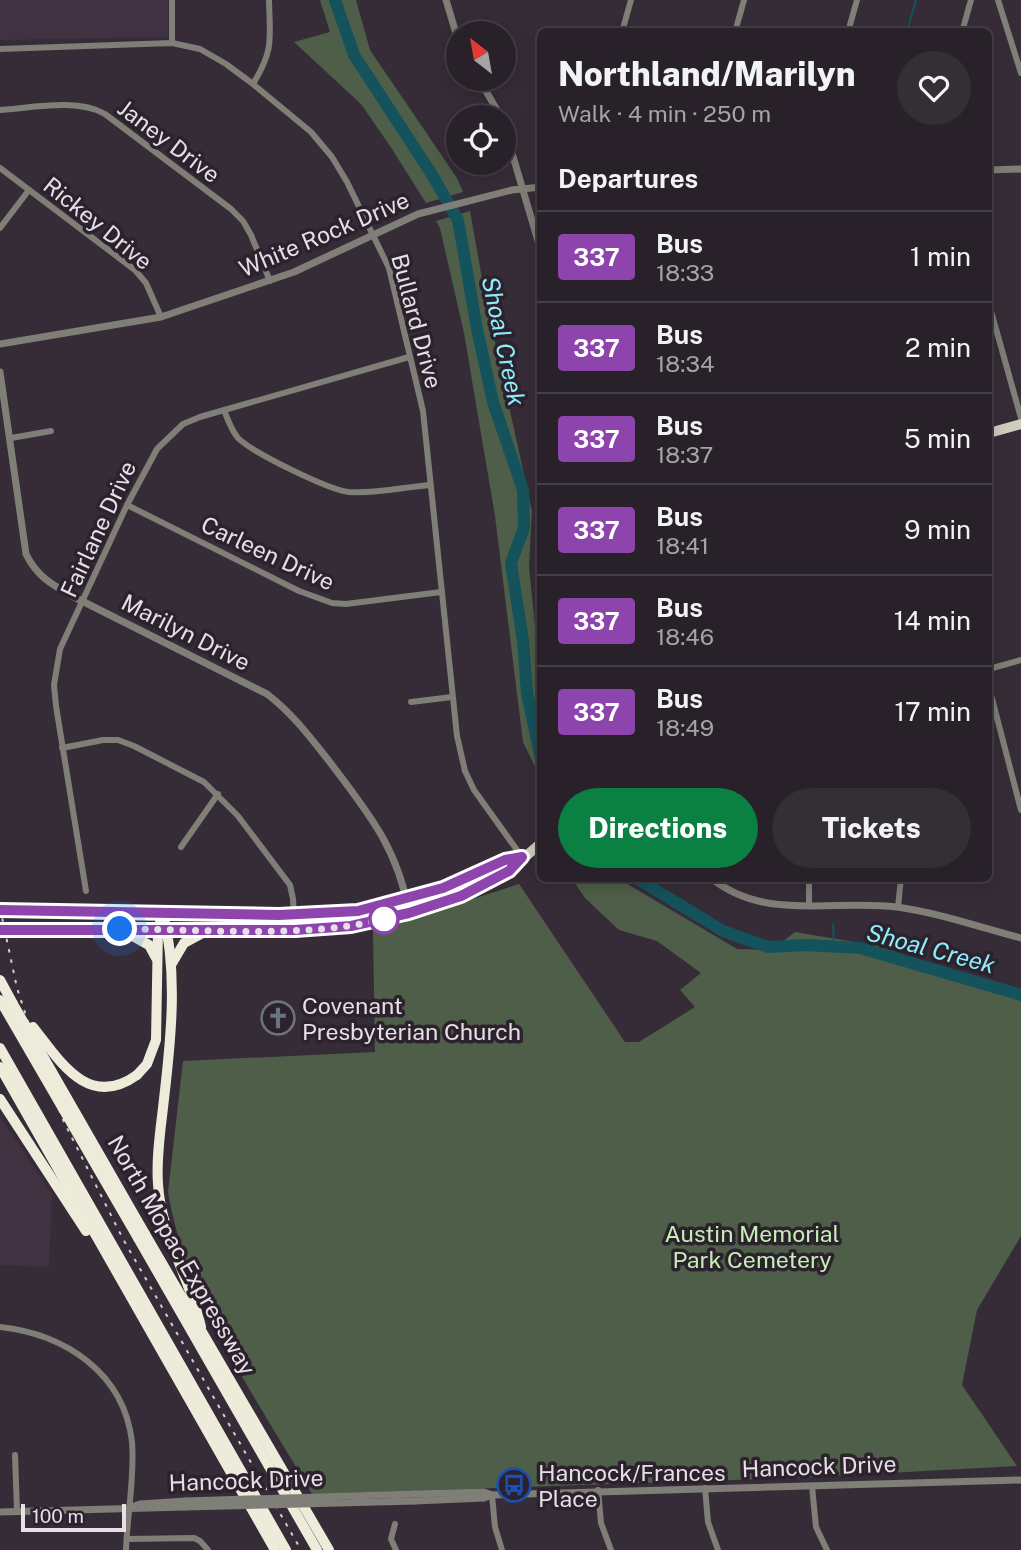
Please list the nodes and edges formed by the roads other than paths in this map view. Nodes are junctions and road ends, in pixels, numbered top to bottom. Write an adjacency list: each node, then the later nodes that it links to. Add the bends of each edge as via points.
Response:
1 (172, 0): 14 (street)
2 (269, 0): 17 (street, via 270,47)
3 (446, 0): 9 (street)
4 (631, 0): 10 (street)
5 (744, 0): 11 (street)
6 (857, 0): 12 (street)
7 (971, 0): 13 (street)
8 (998, 0): 16 (street)
9 (452, 21)
10 (623, 28)
11 (736, 28)
12 (849, 28)
13 (963, 28)
14 (172, 43): 15 (street, Bullard Drive); 17 (street, Bullard Drive, via 200,49)
15 (0, 49)
16 (1021, 73)
17 (253, 84): 27 (street, Bullard Drive, via 311,132 332,157)
18 (0, 110): 29 (street, Janey Drive, via 80,105 105,114 243,221)
19 (516, 165): 24 (street)
20 (0, 168): 25 (street, Rickey Drive)
21 (1021, 169): 22 (street)
22 (992, 170)
23 (537, 187): 24 (street, White Rock Drive)
24 (523, 188): 27 (street, White Rock Drive, via 436,209); 28 (street)
25 (29, 190): 26 (street); 31 (street, Rickey Drive, via 135,270)
26 (0, 228)
27 (373, 234): 29 (street, White Rock Drive); 33 (street, Bullard Drive, via 388,268)
28 (537, 237)
29 (270, 281): 31 (street, White Rock Drive)
30 (992, 315): 36 (street)
31 (161, 317): 32 (street, White Rock Drive)
32 (0, 344)
33 (409, 357): 35 (street, Fairlane Drive); 41 (street, Bullard Drive, via 423,411)
34 (0, 372): 40 (street, Marilyn Drive)
35 (224, 410): 41 (street, via 231,428 247,446 331,488 365,492); 42 (street, Fairlane Drive, via 183,424 169,436)
36 (1021, 418)
37 (1021, 424): 39 (main road)
38 (51, 431): 40 (street)
39 (992, 432)
40 (11, 438): 44 (street, Marilyn Drive, via 26,554 44,580)
41 (430, 485): 43 (street, Bullard Drive)
42 (127, 505): 43 (street, Carleen Drive, via 332,603); 44 (street, Fairlane Drive)
43 (442, 592): 47 (street, Bullard Drive)
44 (83, 602): 50 (street, Fairlane Drive, via 56,667); 60 (street, Marilyn Drive, via 283,706 384,837)
45 (1021, 660): 46 (street)
46 (992, 668)
47 (452, 697): 49 (street); 55 (street, Bullard Drive, via 465,771)
48 (992, 698): 52 (street)
49 (411, 702)
50 (62, 748): 51 (street, via 118,740 188,773); 59 (street, Fairlane Drive)
51 (218, 794): 54 (street); 66 (street, via 290,885)
52 (1021, 810)
53 (537, 846): 55 (main road)
54 (181, 847)
55 (522, 857): 60 (main road); 65 (main road, via 509,871 461,896)
56 (717, 882): 61 (street, via 753,901 780,907)
57 (809, 882): 61 (street)
58 (901, 882): 62 (street)
59 (86, 891)
60 (407, 900): 65 (street, Marilyn Drive); 66 (main road, via 358,911)
61 (809, 906): 62 (street)
62 (898, 907): 72 (street)
63 (0, 909): 64 (main road)
64 (163, 913): 66 (main road); 68 (highway)
65 (409, 913): 71 (main road, via 355,925)
66 (295, 914): 71 (street)
67 (120, 929): 68 (main road); 69 (main road); 73 (highway, via 149,945)
68 (163, 929): 70 (main road); 73 (highway); 74 (highway)
69 (0, 930)
70 (208, 930): 71 (main road); 74 (highway, via 184,943)
71 (295, 930)
72 (1021, 938)
73 (157, 961): 77 (highway, bridge, via 156,1040 147,1064 118,1085 82,1081)
74 (170, 968): 84 (highway, via 169,1054 158,1184 162,1215)
75 (0, 980): 77 (highway, North Mopac Expressway)
76 (0, 1000): 81 (highway, bridge)
77 (13, 1004): 81 (highway, North Mopac Expressway, bridge)
78 (0, 1048): 99 (highway)
79 (0, 1067): 82 (highway)
80 (0, 1099): 82 (highway, via 76,1218)
81 (142, 1236): 84 (highway, North Mopac Expressway); 100 (highway)
82 (108, 1258): 98 (highway)
83 (0, 1327): 91 (street, via 37,1333 71,1348 113,1388 132,1443)
84 (201, 1327): 101 (highway, North Mopac Expressway)
85 (15, 1455): 92 (street)
86 (1021, 1480): 87 (street, Hancock Drive)
87 (812, 1486): 88 (street, Hancock Drive); 106 (street, via 816,1527)
88 (705, 1488): 89 (street, Hancock Drive); 105 (street, via 708,1522)
89 (598, 1490): 90 (street, Hancock Drive); 104 (street, via 601,1523)
90 (492, 1495): 91 (street, Hancock Drive, bridge, via 140,1504); 103 (street)
91 (128, 1508): 92 (street, Hancock Drive); 95 (street)
92 (17, 1511): 93 (street, Hancock Drive)
93 (0, 1512)
94 (395, 1524): 102 (street, via 391,1539)
95 (127, 1538): 96 (street); 97 (street, via 194,1538)
96 (126, 1550)
97 (208, 1550)
98 (275, 1550)
99 (286, 1550)
100 (317, 1550)
101 (329, 1550)
102 (396, 1550)
103 (502, 1550)
104 (611, 1550)
105 (718, 1550)
106 (827, 1550)

